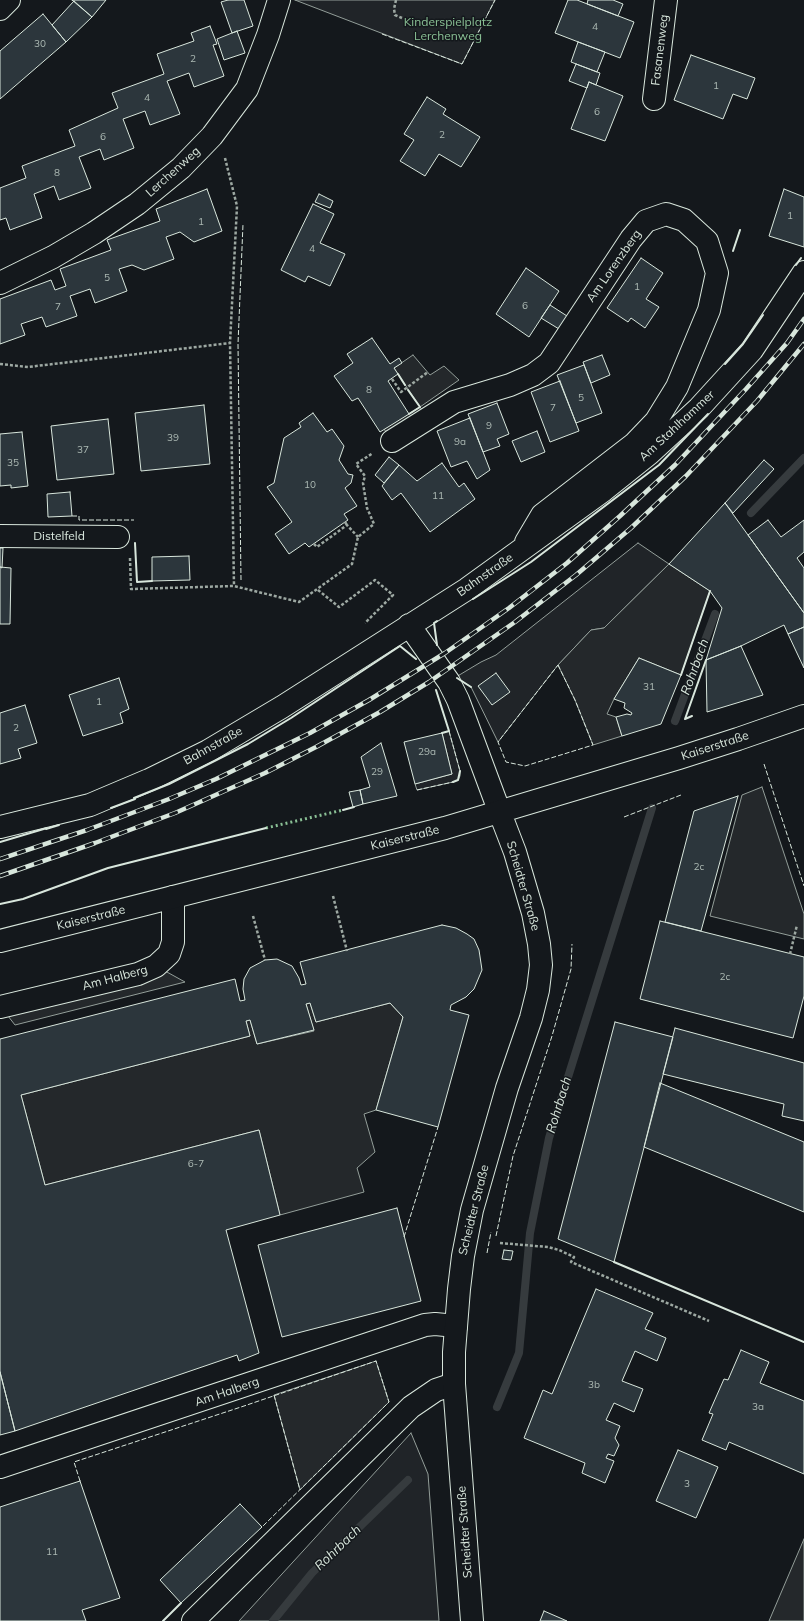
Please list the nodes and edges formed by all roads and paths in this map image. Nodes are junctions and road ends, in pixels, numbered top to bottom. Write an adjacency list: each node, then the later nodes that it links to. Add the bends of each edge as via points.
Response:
1 (9, 0): 5 (street)
2 (279, 0): 10 (street, Lerchenweg, via 247,89 212,136 181,168 94,233)
3 (396, 0): 6 (path, via 395,15)
4 (666, 0): 7 (street, Fasanenweg)
5 (0, 9)
6 (402, 18)
7 (654, 99)
8 (224, 154): 11 (path, via 237,206)
9 (804, 272): 22 (street, Am Stahlhammer, via 752,350 699,408 649,454 604,490)
10 (0, 283)
11 (230, 343): 12 (path, via 28,367); 24 (path)
12 (0, 364)
13 (428, 372): 14 (path, via 401,392)
14 (392, 379)
15 (392, 441): 19 (path, via 356,464 364,476 367,508 374,524); 22 (street, Am Lorenzberg, via 454,402 510,386 533,375 549,363 631,239 646,221 666,214 684,220 707,241 717,273 709,310 677,387 656,421 634,444 542,515)
16 (345, 522): 17 (path)
17 (347, 525): 19 (path); 21 (path, via 317,547)
18 (0, 536): 20 (street, Distelfeld)
19 (358, 536): 25 (path, via 352,564)
20 (118, 537)
21 (314, 544)
22 (521, 550): 27 (street, Bahnstraße, via 467,589)
23 (130, 561): 24 (path, via 130,589)
24 (234, 586): 25 (path, via 299,602)
25 (318, 590): 26 (path, via 339,607 375,580 393,595)
26 (365, 623)
27 (409, 625): 29 (street, via 449,682 458,700); 30 (street, Bahnstraße, via 282,707 208,751 90,805)
28 (804, 716): 29 (street, Kaiserstraße, via 723,744)
29 (500, 813): 32 (street, Kaiserstraße); 42 (street, Scheidter Straße, via 515,852 533,913 541,965 531,1018 472,1210 463,1256)
30 (0, 827)
31 (333, 896): 36 (path)
32 (173, 897): 35 (street, Kaiserstraße); 39 (street, Am Halberg, via 173,942 169,954 156,966 138,974)
33 (253, 916): 38 (path)
34 (797, 925): 37 (path)
35 (0, 940)
36 (347, 951)
37 (790, 954)
38 (264, 960)
39 (0, 1007)
40 (500, 1243): 41 (path, via 559,1250 574,1257 571,1262)
41 (709, 1321)
42 (456, 1326): 43 (street, Scheidter Straße); 44 (street, Am Halberg, via 425,1325)
43 (454, 1384): 45 (street, via 436,1390 411,1407); 46 (street, Scheidter Straße)
44 (0, 1468)
45 (193, 1621)
46 (472, 1621)

